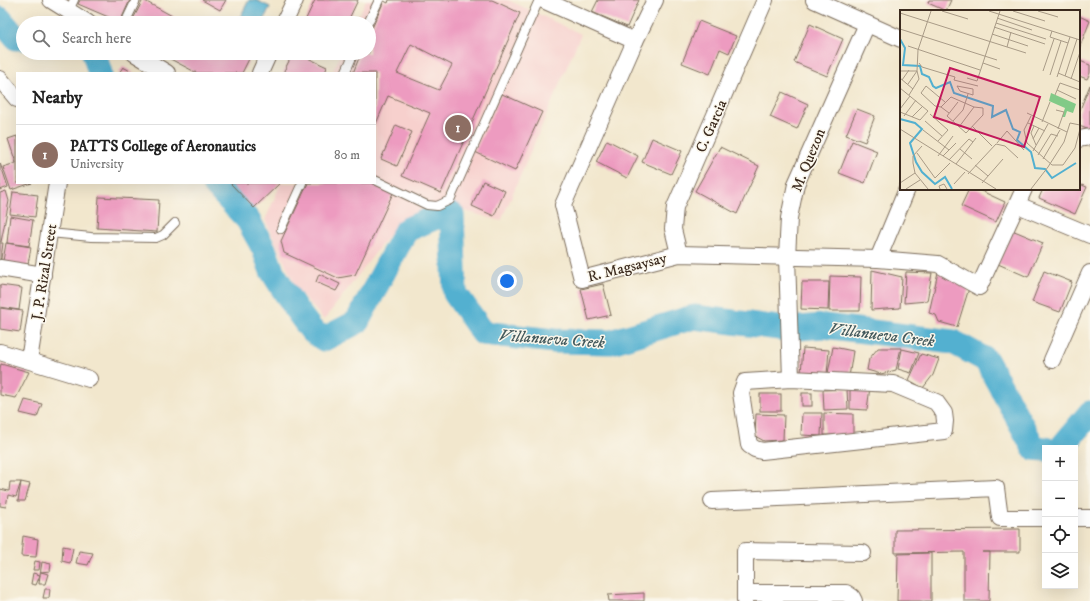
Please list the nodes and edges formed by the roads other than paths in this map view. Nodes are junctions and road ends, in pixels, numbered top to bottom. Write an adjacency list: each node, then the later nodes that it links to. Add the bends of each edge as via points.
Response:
1 (51, 0): 10 (street)
2 (136, 0): 12 (lane)
3 (295, 0): 13 (street)
4 (379, 0): 14 (lane)
5 (539, 0): 28 (lane, via 450,200 437,206 427,205)
6 (543, 0): 17 (street)
7 (655, 0): 17 (street, R. Magsaysay)
8 (766, 0): 38 (street, C. Garcia, via 675,207 674,229)
9 (814, 0): 15 (street)
10 (72, 5): 11 (street)
11 (82, 16)
12 (128, 16)
13 (287, 16)
14 (371, 16)
15 (867, 24): 16 (street); 39 (street, M. Quezon, via 796,184 789,218)
16 (900, 39)
17 (635, 40): 38 (street, R. Magsaysay, via 563,205 582,279)
18 (146, 60): 21 (street)
19 (266, 60): 22 (street)
20 (351, 60): 23 (lane)
21 (165, 72)
22 (260, 72)
23 (345, 72)
24 (0, 79): 25 (street)
25 (16, 98)
26 (1090, 137): 27 (street)
27 (1080, 139)
28 (376, 180)
29 (57, 184): 36 (street, J. P. Rizal Street)
30 (302, 184): 35 (lane)
31 (907, 190): 40 (street)
32 (1024, 190): 33 (street)
33 (1018, 205): 37 (street); 40 (street, R. Magsaysay, via 979,287 938,264)
34 (175, 223): 36 (lane, via 156,238 91,238)
35 (281, 229)
36 (50, 233): 43 (street, J. P. Rizal Street)
37 (1090, 235)
38 (679, 254): 39 (street, R. Magsaysay)
39 (787, 257): 40 (street, R. Magsaysay); 48 (street, M. Quezon)
40 (878, 259)
41 (0, 268): 43 (street)
42 (1090, 273): 46 (street)
43 (44, 275): 45 (street, J. P. Rizal Street)
44 (0, 352): 45 (street)
45 (29, 360): 47 (street)
46 (1052, 360)
47 (89, 379)
48 (791, 379): 48 (street, via 893,384 936,402 944,413 944,431 762,451 755,449 749,445 742,387 745,382)
49 (712, 501): 50 (street, via 996,488 1000,518)
50 (1042, 518)
51 (1078, 518): 52 (street)
52 (1090, 518)
53 (862, 553): 54 (street, via 745,551)
54 (745, 597): 55 (street, via 846,593)
55 (854, 601)

